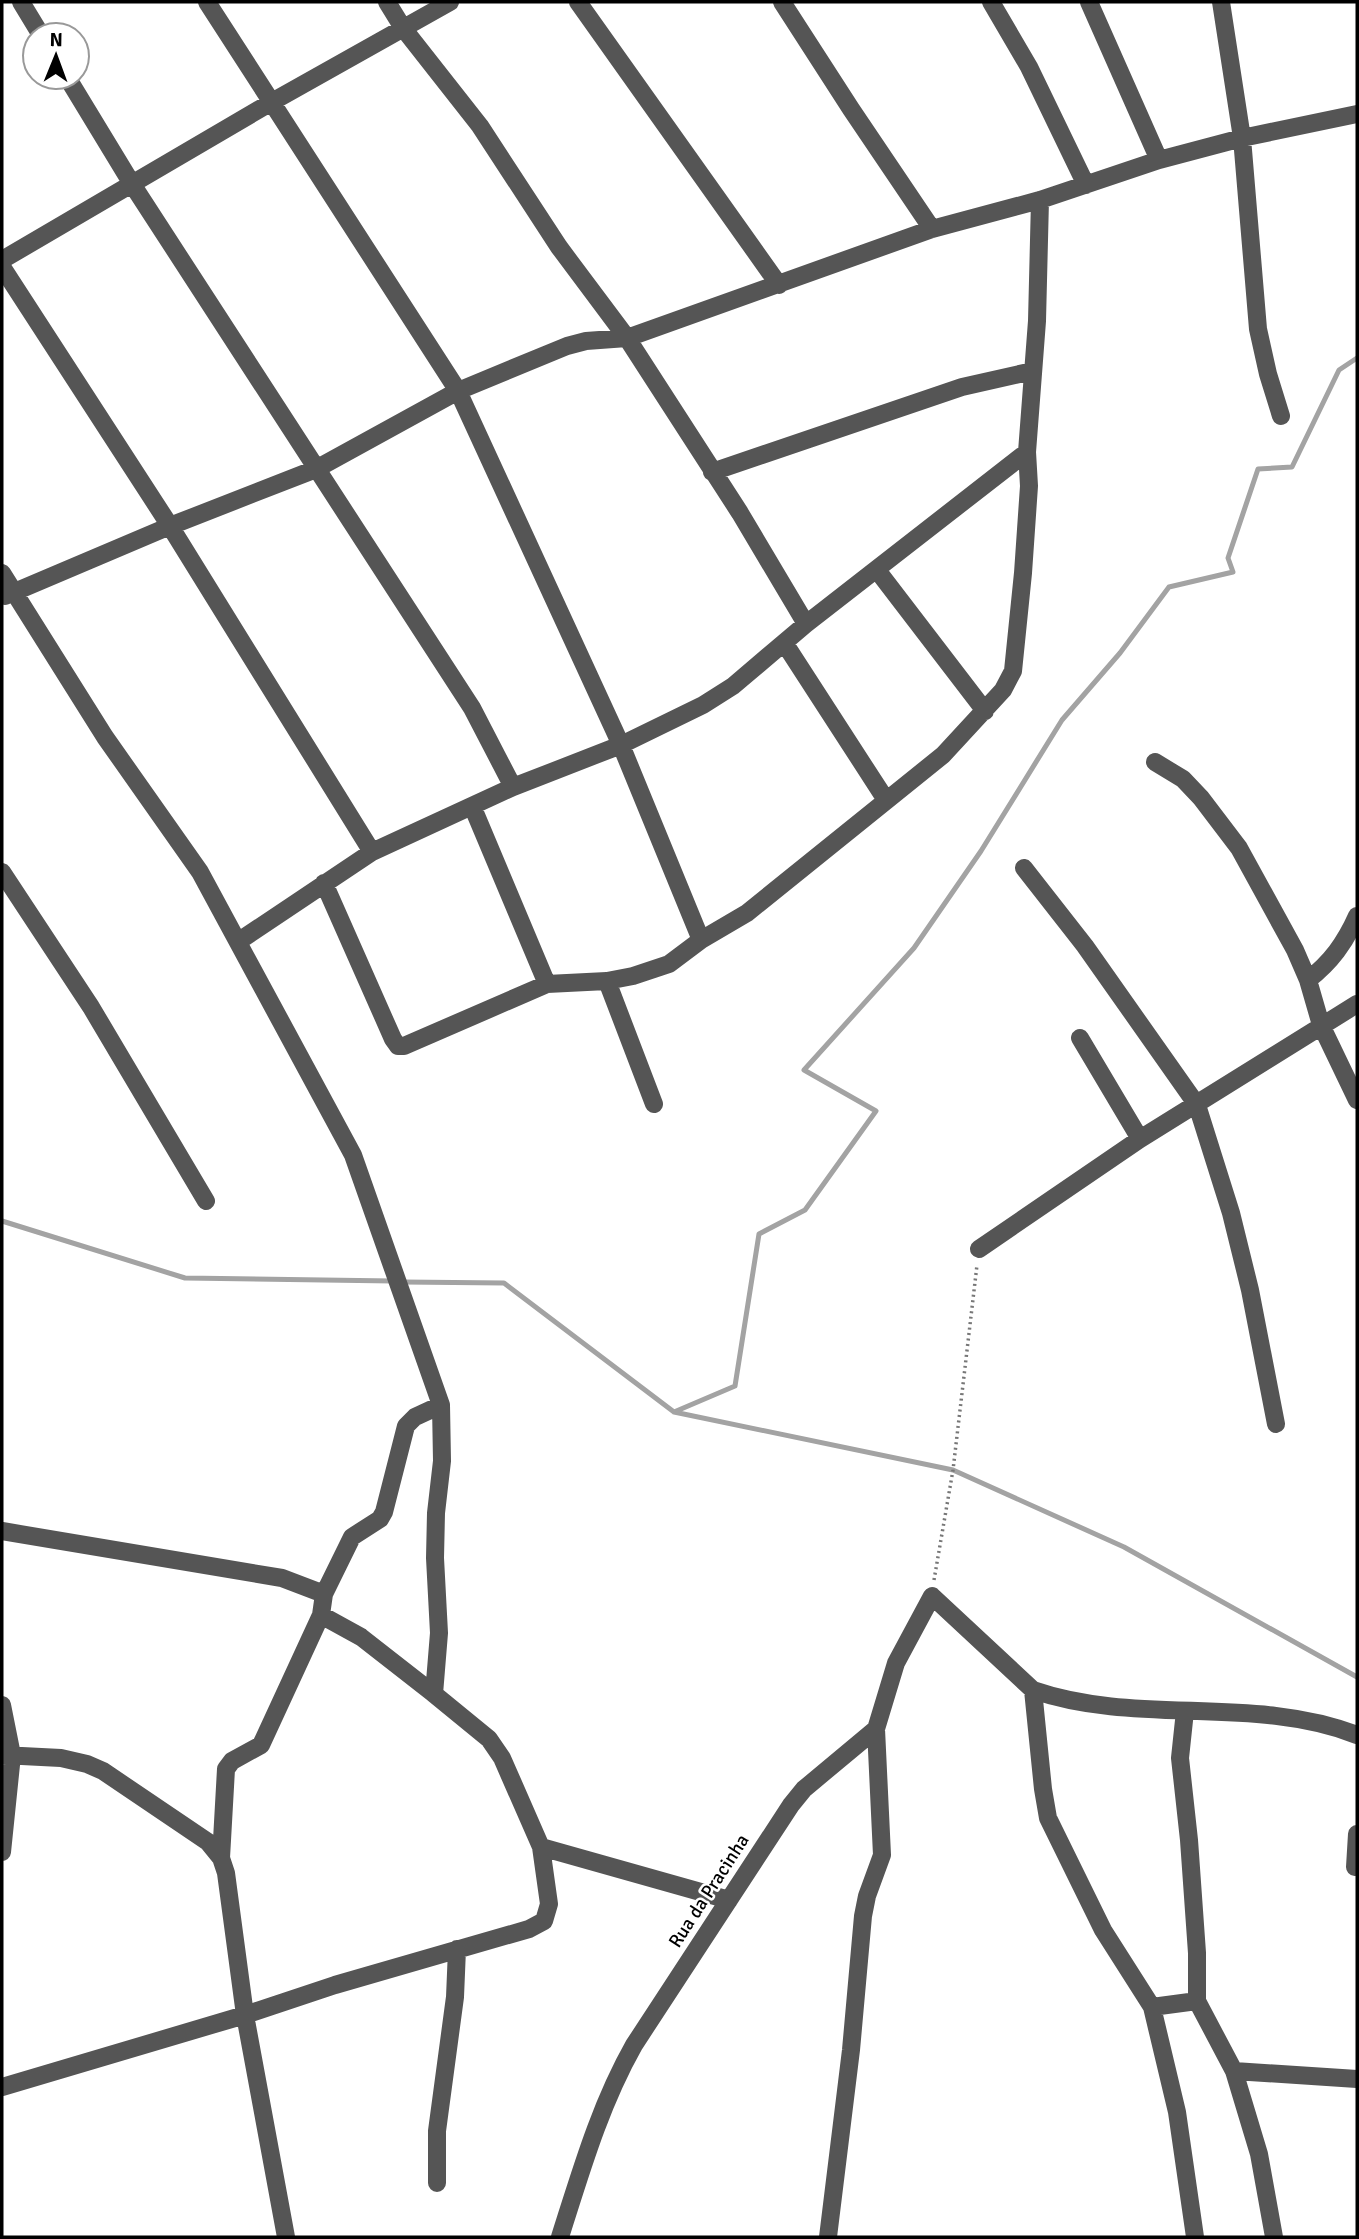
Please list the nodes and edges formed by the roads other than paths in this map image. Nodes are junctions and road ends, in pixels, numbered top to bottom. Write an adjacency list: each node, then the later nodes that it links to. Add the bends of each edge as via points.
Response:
1 (21, 2): 10 (street)
2 (206, 2): 13 (street)
3 (387, 2): 11 (street)
4 (450, 2): 11 (street)
5 (578, 2): 23 (street)
6 (782, 2): 20 (street)
7 (992, 2): 18 (street, via 1029,66)
8 (1089, 2): 16 (street)
9 (1221, 2): 15 (street)
10 (33, 21)
11 (403, 28): 13 (street); 24 (street, via 480,126 559,247)
12 (76, 91): 17 (street)
13 (270, 103): 17 (street); 26 (street)
14 (1357, 114): 15 (street)
15 (1242, 138): 16 (street); 27 (street, via 1258,329)
16 (1159, 160): 18 (street)
17 (132, 184): 21 (street); 29 (street)
18 (1086, 185): 19 (street)
19 (1040, 200): 20 (street); 25 (street)
20 (932, 229): 23 (street)
21 (2, 260)
22 (2, 267): 31 (street)
23 (779, 285): 24 (street)
24 (627, 338): 26 (street, via 567,346); 30 (street)
25 (1033, 371): 28 (street); 30 (street, via 962,387)
26 (458, 391): 29 (street); 38 (street)
27 (1281, 416)
28 (1027, 452): 32 (street); 37 (street, via 1029,486 1013,671)
29 (316, 469): 31 (street); 40 (street, via 471,708)
30 (712, 472): 35 (street)
31 (170, 526): 34 (street); 43 (street)
32 (877, 570): 35 (street); 37 (street)
33 (2, 573): 34 (street)
34 (7, 595): 49 (street, via 200,872)
35 (806, 624): 36 (street)
36 (785, 644): 38 (street, via 703,705); 41 (street)
37 (985, 711): 41 (street, via 943,755)
38 (621, 745): 40 (street); 48 (street)
39 (1155, 762): 50 (street, via 1183,779 1238,848)
40 (513, 787): 42 (street)
41 (886, 800): 48 (street, via 747,913)
42 (473, 808): 43 (street); 52 (street)
43 (372, 852): 46 (street)
44 (1024, 868): 58 (street)
45 (2, 872): 60 (street, via 91,1007)
46 (324, 883): 49 (street); 52 (street, via 398,1046)
47 (1357, 916): 50 (street, via 1335,956)
48 (701, 940): 51 (street, via 669,964)
49 (239, 941): 62 (street, via 353,1155)
50 (1308, 980): 54 (street)
51 (607, 981): 52 (street); 57 (street)
52 (547, 984)
53 (1357, 1004): 54 (street)
54 (1321, 1025): 56 (street); 58 (street)
55 (1080, 1038): 59 (street)
56 (1357, 1100)
57 (654, 1104)
58 (1197, 1105): 59 (street); 63 (street, via 1231,1213)
59 (1140, 1139): 61 (street)
60 (206, 1201)
61 (979, 1249)
62 (441, 1405): 65 (street, via 405,1426 384,1512 352,1537); 68 (street, via 435,1558 439,1633)
63 (1276, 1423)
64 (2, 1531): 65 (street, via 282,1578)
65 (324, 1594): 66 (street)
66 (321, 1615): 68 (street, via 360,1637); 77 (street, via 261,1745 226,1769)
67 (1034, 1689): 70 (street, via 1075,1702); 71 (street, via 932,1596 896,1663); 82 (street, via 1048,1818 1103,1930)
68 (434, 1694): 75 (street, via 489,1739)
69 (2, 1705): 73 (street)
70 (1185, 1711): 72 (street, via 1282,1717); 81 (street, via 1180,1758)
71 (876, 1729): 79 (street, Rua da Pracinha, via 804,1789); 90 (street, via 881,1855 863,1916)
72 (1357, 1735)
73 (7, 1755): 76 (street); 77 (street, via 74,1760 103,1771 208,1842)
74 (1357, 1834): 78 (street)
75 (541, 1847): 79 (street); 80 (street, via 549,1904 544,1921 530,1930)
76 (2, 1852)
77 (221, 1858): 83 (street)
78 (1355, 1867)
79 (729, 1900): 89 (street, Rua da Pracinha, via 615,2078)
80 (457, 1949): 83 (street); 87 (street, via 437,2131)
81 (1197, 2001): 82 (street); 84 (street)
82 (1152, 2007): 91 (street, via 1177,2112)
83 (245, 2015): 86 (street); 88 (street)
84 (1234, 2071): 85 (street); 92 (street, via 1259,2154)
85 (1357, 2079)
86 (2, 2087)
87 (437, 2183)
88 (286, 2237)
89 (560, 2237)
90 (828, 2237)
91 (1195, 2237)
92 (1274, 2237)

